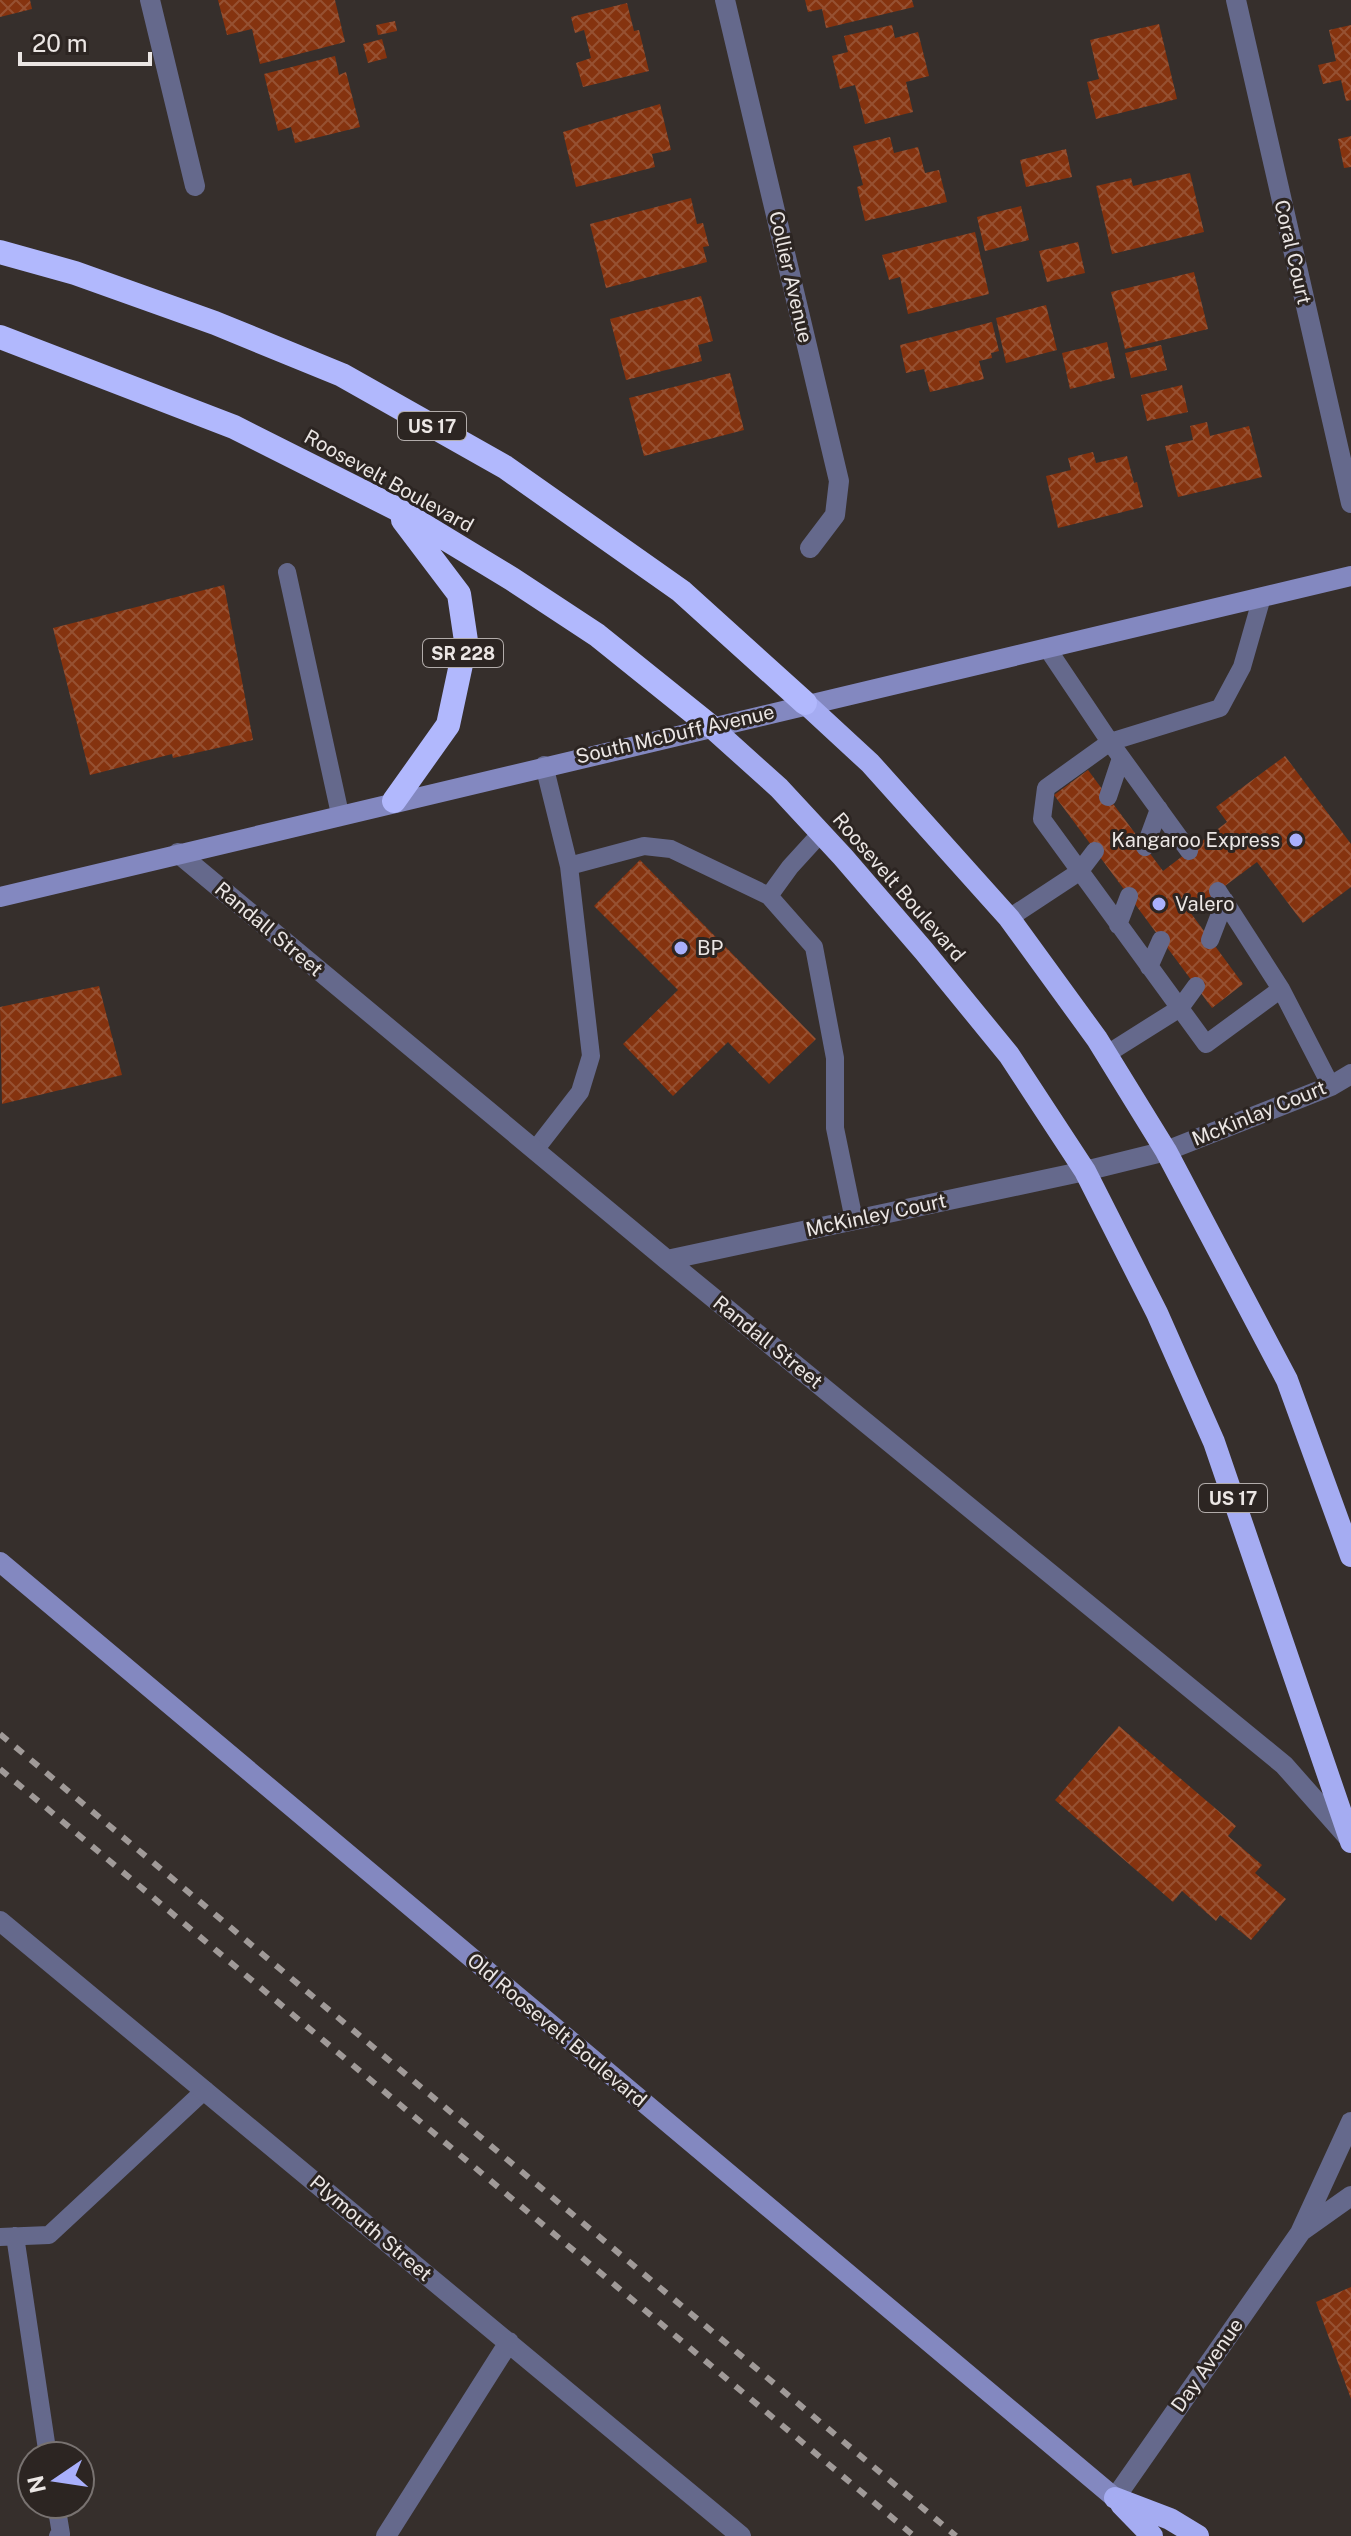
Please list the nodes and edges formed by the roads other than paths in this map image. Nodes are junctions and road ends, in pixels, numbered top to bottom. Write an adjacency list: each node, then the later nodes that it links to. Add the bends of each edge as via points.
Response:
1 (150, 0): 4 (street)
2 (725, 0): 9 (street, Collier Avenue, via 839,481 835,515)
3 (1236, 0): 7 (street, Coral Court)
4 (195, 186)
5 (0, 252): 14 (highway, US 17, via 215,323 356,383 505,467 669,582)
6 (0, 337): 8 (highway, Roosevelt Boulevard / US 17, via 234,427)
7 (1351, 503)
8 (395, 508): 15 (highway, Roosevelt Boulevard / US 17, via 597,635); 19 (highway, SR 228, via 459,594 466,641 448,725)
9 (810, 548)
10 (287, 572): 21 (lane)
11 (1351, 576): 12 (main road, South McDuff Avenue)
12 (1262, 597): 13 (main road, South McDuff Avenue); 16 (lane, via 1242,667 1220,708)
13 (1047, 648): 14 (main road, South McDuff Avenue); 16 (lane)
14 (805, 703): 15 (main road, South McDuff Avenue); 32 (highway, US 17, via 870,763)
15 (709, 725): 17 (main road, South McDuff Avenue); 22 (highway, Roosevelt Boulevard / US 17)
16 (1116, 750): 18 (lane); 20 (lane); 28 (lane, via 1046,788 1042,819)
17 (544, 765): 19 (main road, South McDuff Avenue); 27 (lane)
18 (1108, 797)
19 (394, 801): 21 (main road, South McDuff Avenue)
20 (1159, 809): 23 (lane); 24 (lane)
21 (340, 814): 26 (main road, South McDuff Avenue)
22 (821, 833): 29 (lane); 45 (highway, Roosevelt Boulevard / US 17, via 1009,1055)
23 (1145, 847)
24 (1185, 850)
25 (1095, 851): 28 (lane)
26 (178, 853): 31 (main road, South McDuff Avenue); 43 (street, Randall Street)
27 (569, 866): 29 (lane, via 644,846 671,849); 43 (lane, via 591,1056 580,1092)
28 (1079, 872): 32 (lane); 33 (lane)
29 (769, 896): 46 (lane, via 814,947 835,1058 835,1128)
30 (1129, 896): 33 (lane)
31 (0, 897)
32 (1009, 918): 40 (highway, US 17)
33 (1118, 925): 36 (lane)
34 (1161, 940): 36 (lane)
35 (1210, 940): 38 (lane, via 1222,896)
36 (1149, 967): 39 (lane)
37 (1196, 986): 39 (lane)
38 (1281, 989): 39 (lane, via 1206,1044); 42 (lane)
39 (1180, 1008): 40 (lane)
40 (1107, 1054): 44 (highway, US 17)
41 (1351, 1074): 42 (street, McKinlay Court)
42 (1331, 1086): 44 (street, McKinlay Court)
43 (535, 1150): 47 (street, Randall Street)
44 (1166, 1151): 45 (street, McKinlay Court); 48 (highway, US 17, via 1287,1380)
45 (1085, 1171): 46 (street, McKinley Court); 50 (highway, Roosevelt Boulevard / US 17, via 1214,1442)
46 (854, 1220): 47 (street, McKinley Court)
47 (667, 1260): 50 (street, Randall Street, via 1284,1765)
48 (1351, 1556)
49 (0, 1562): 59 (main road, Old Roosevelt Boulevard)
50 (1350, 1840)
51 (0, 1921): 52 (street, Plymouth Street)
52 (205, 2090): 56 (lane, via 49,2235); 57 (street, Plymouth Street)
53 (1351, 2122): 55 (street, Day Avenue)
54 (1351, 2196): 55 (street, Day Avenue)
55 (1300, 2233): 59 (street, Day Avenue)
56 (7, 2236): 58 (lane)
57 (509, 2342): 60 (street); 61 (street, Plymouth Street)
58 (45, 2440)
59 (1115, 2498): 62 (highway); 63 (highway)
60 (386, 2536)
61 (741, 2536)
62 (1152, 2536)
63 (1198, 2536)

